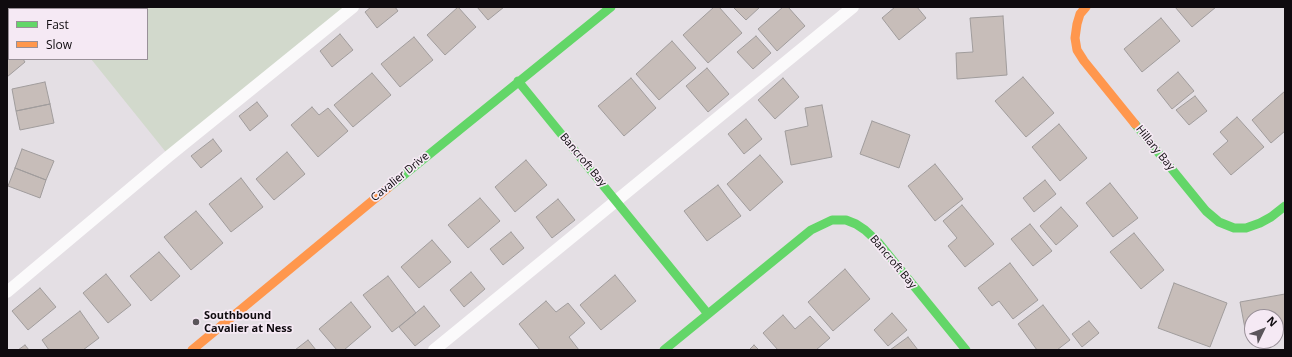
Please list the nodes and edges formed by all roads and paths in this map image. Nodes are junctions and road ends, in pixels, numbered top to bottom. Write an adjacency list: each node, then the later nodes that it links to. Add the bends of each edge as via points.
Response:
1 (353, 7): 8 (lane)
2 (611, 7): 5 (street, Cavalier Drive)
3 (853, 7): 6 (lane)
4 (1086, 7): 7 (street, Hillary Bay, via 1080,14 1077,24 1077,50 1206,211 1219,222 1234,228 1246,228 1271,217)
5 (518, 81): 6 (street, Bancroft Bay); 10 (street, Cavalier Drive)
6 (616, 200): 9 (street, Bancroft Bay); 11 (lane)
7 (1285, 206)
8 (7, 292)
9 (708, 314): 12 (street, Bancroft Bay); 13 (street, Bancroft Bay, via 811,230 832,220 846,220 865,230 878,242)
10 (192, 350)
11 (434, 350)
12 (664, 350)
13 (966, 350)

